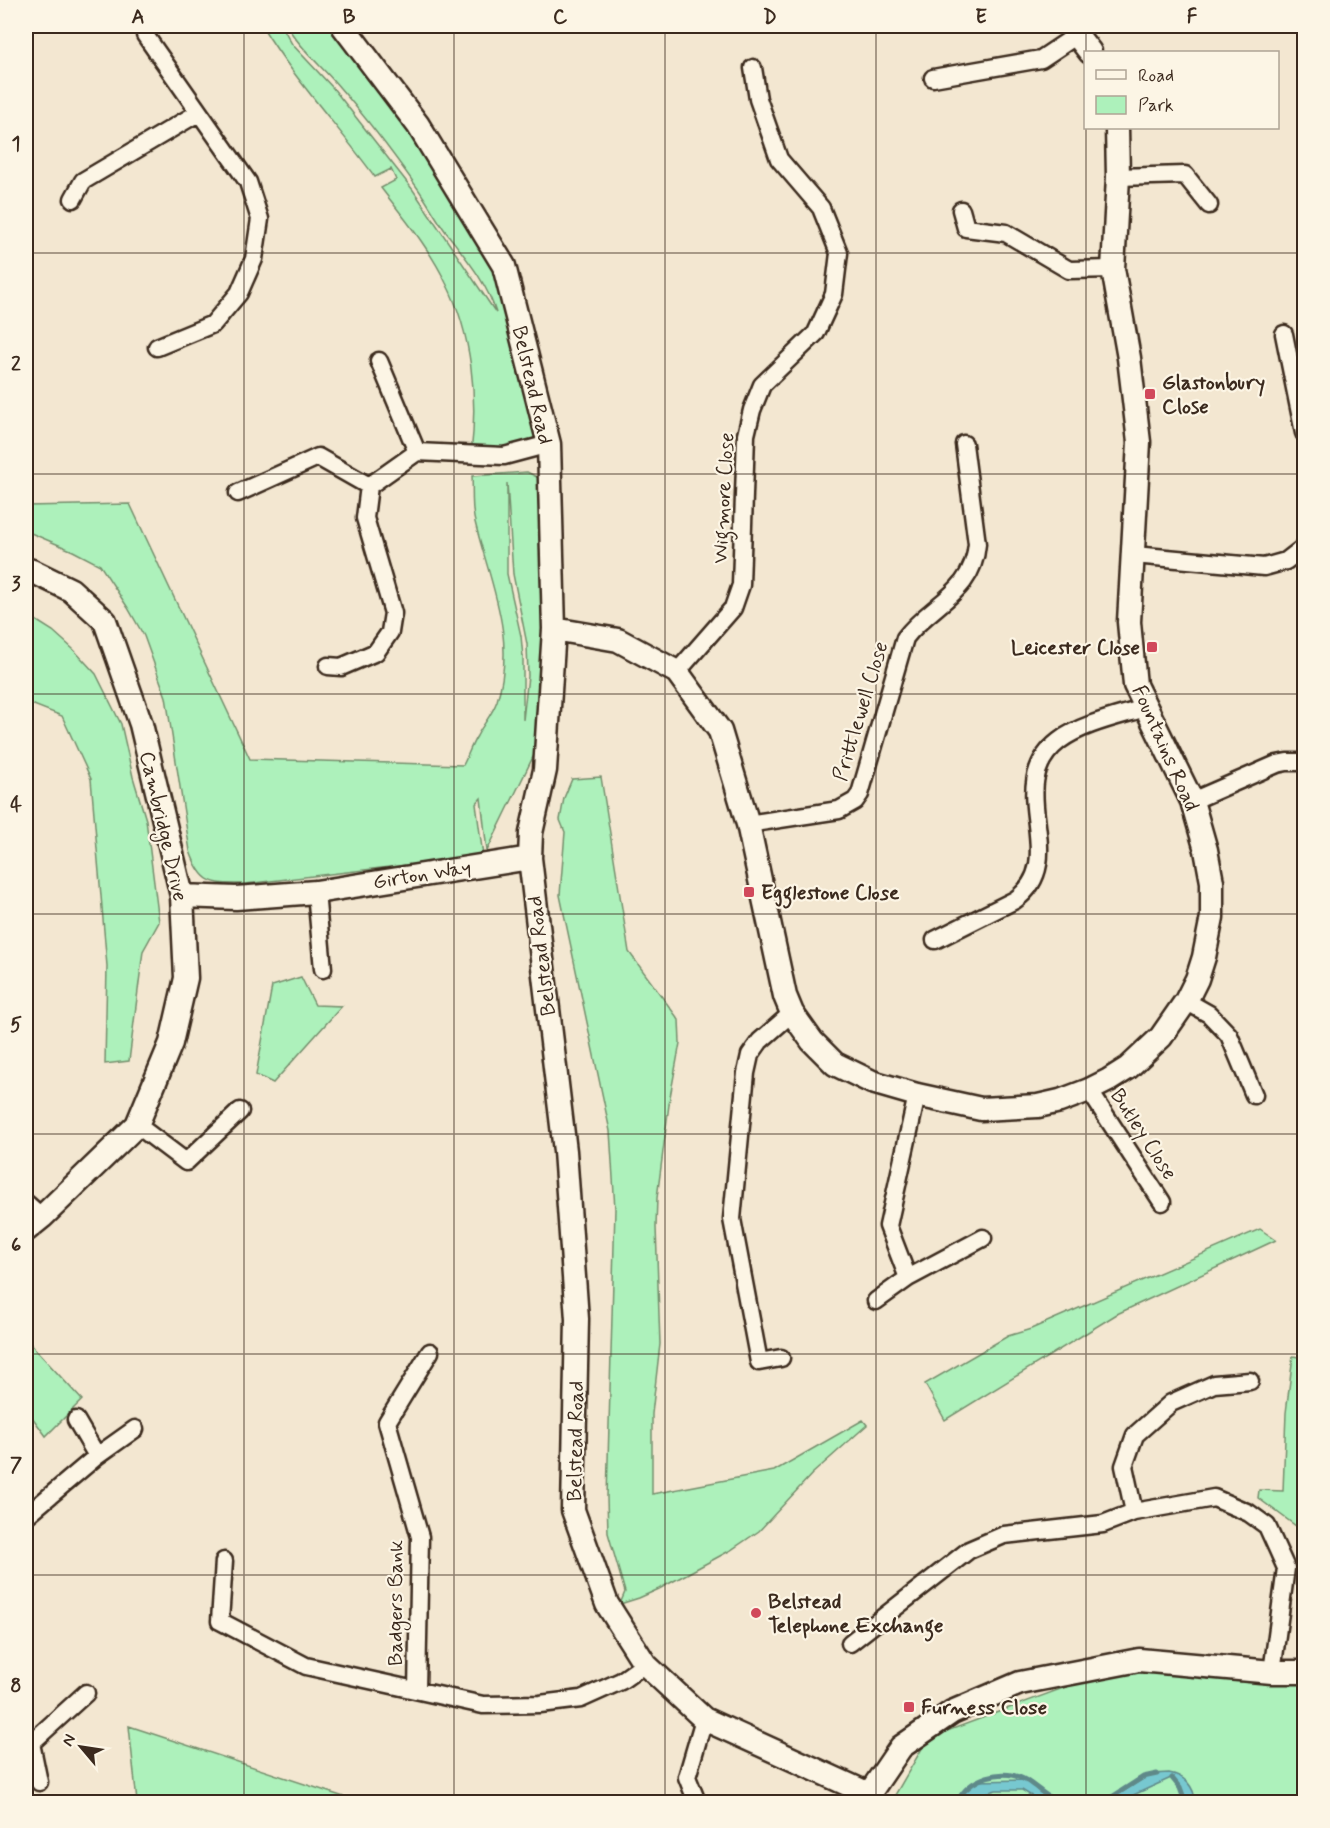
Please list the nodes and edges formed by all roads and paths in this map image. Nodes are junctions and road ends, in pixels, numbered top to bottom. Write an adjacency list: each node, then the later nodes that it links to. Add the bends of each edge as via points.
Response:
1 (145, 26): 6 (street, via 145,35)
2 (344, 26): 17 (street, Belstead Road, via 418,124 504,266)
3 (1079, 38): 5 (street, via 1041,59)
4 (753, 68): 27 (street, Wigmore Close, via 758,99 779,159 821,208 839,253 834,294 816,333 762,385 746,435 741,585 733,608)
5 (933, 78)
6 (198, 113): 9 (street, via 83,181); 14 (street, via 248,183 260,219 254,259 239,293 213,324)
7 (1118, 129): 8 (street, Fountains Road)
8 (1118, 177): 10 (street, via 1185,175); 12 (street, Fountains Road)
9 (73, 199)
10 (1209, 205)
11 (961, 210): 12 (street, via 966,228 1006,233 1069,270)
12 (1113, 269): 23 (street, Fountains Road, via 1139,442)
13 (1284, 334): 16 (street)
14 (157, 347)
15 (379, 361): 19 (street)
16 (1305, 433)
17 (549, 444): 19 (street, via 504,456); 25 (street, Belstead Road)
18 (963, 444): 31 (street, Prittlewell Close, via 977,544 973,568 962,586 905,638 860,794 839,810)
19 (417, 452): 20 (street)
20 (369, 486): 21 (street, via 318,457); 26 (street, via 365,518 393,613 390,632 376,652 341,667)
21 (238, 494)
22 (1305, 547): 23 (street, via 1286,561 1264,567)
23 (1134, 555): 28 (street, Fountains Road, via 1129,622 1135,685)
24 (26, 569): 34 (street, Cambridge Drive, via 71,590 105,621 141,724)
25 (554, 629): 27 (street, Fountains Road, via 618,640); 32 (street, Belstead Road, via 545,771 531,833)
26 (328, 666)
27 (677, 672): 31 (street, Fountains Road, via 720,731)
28 (1145, 708): 30 (street, Fountains Road); 35 (street, via 1076,731 1050,750 1033,788 1040,857 1034,880 1016,900)
29 (1305, 762): 30 (street, via 1277,764)
30 (1192, 801): 37 (street, Fountains Road, via 1206,850 1212,900 1210,934)
31 (748, 824): 38 (street, Fountains Road)
32 (530, 858): 33 (street, Girton Way); 59 (street, Belstead Road, via 565,1151 577,1319 573,1510 607,1604)
33 (316, 892): 34 (street, Girton Way, via 236,898); 36 (street)
34 (182, 896): 43 (street, Cambridge Drive, via 186,978 171,1043)
35 (935, 940)
36 (323, 969)
37 (1186, 1001): 39 (street, Fountains Road, via 1145,1053 1128,1068); 41 (street, via 1209,1014 1230,1035)
38 (792, 1013): 40 (street, Fountains Road, via 835,1064 872,1083); 50 (street, via 750,1055 732,1219 759,1362)
39 (1089, 1090): 40 (street, Fountains Road, via 1038,1106 981,1109); 44 (street, Butley Close)
40 (917, 1095): 47 (street, via 888,1226)
41 (1254, 1095)
42 (240, 1111): 43 (street, via 186,1162)
43 (137, 1125): 45 (street, Cambridge Drive)
44 (1162, 1202)
45 (31, 1217)
46 (983, 1238): 47 (street)
47 (908, 1278): 48 (street)
48 (876, 1301)
49 (430, 1353): 62 (street, Badgers Bank, via 387,1422 420,1537)
50 (781, 1358)
51 (1250, 1381): 55 (street, via 1214,1384 1171,1403 1135,1435 1124,1466)
52 (76, 1420): 54 (street)
53 (135, 1429): 54 (street)
54 (97, 1456): 56 (street)
55 (1134, 1512): 58 (street, via 1103,1524 1004,1535 969,1550); 60 (street, via 1214,1498 1267,1526 1286,1568)
56 (26, 1516)
57 (224, 1561): 62 (street, Badgers Bank, via 220,1621 306,1666)
58 (850, 1643)
59 (645, 1664): 62 (street, Badgers Bank, via 621,1681 581,1699 540,1704 483,1705); 64 (street, Belstead Road)
60 (1272, 1672): 61 (street); 67 (street, via 1139,1660 1020,1683 952,1712 901,1747)
61 (1305, 1672)
62 (417, 1690)
63 (86, 1693): 65 (street)
64 (704, 1719): 67 (street, Belstead Road); 68 (street, via 687,1777)
65 (28, 1738): 66 (street)
66 (39, 1782)
67 (868, 1798)
68 (697, 1803)

